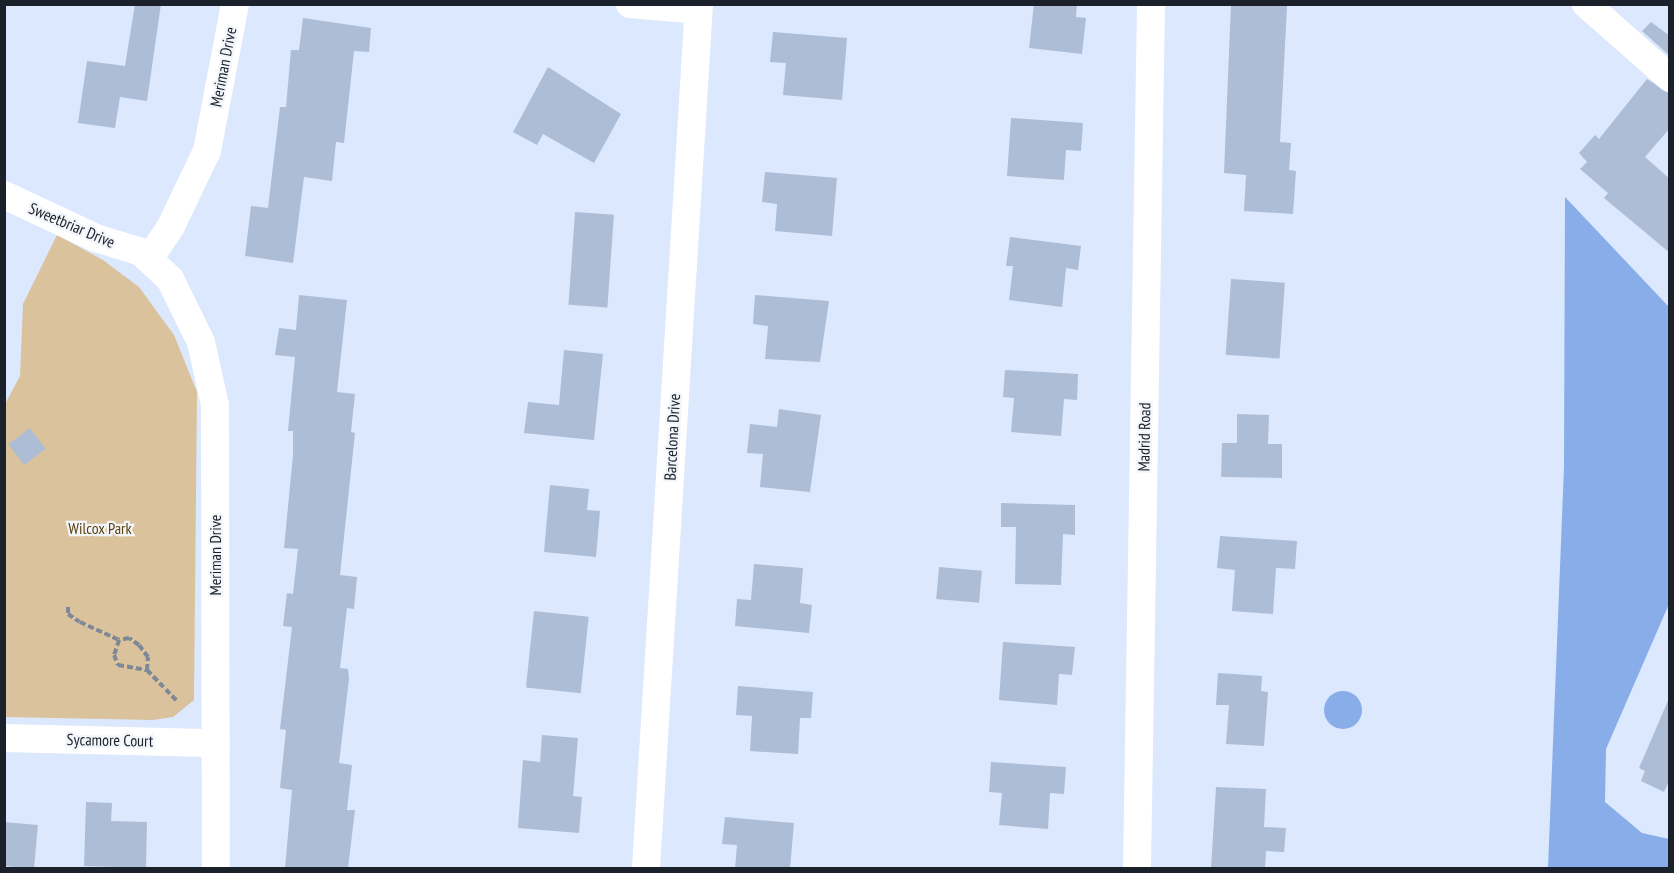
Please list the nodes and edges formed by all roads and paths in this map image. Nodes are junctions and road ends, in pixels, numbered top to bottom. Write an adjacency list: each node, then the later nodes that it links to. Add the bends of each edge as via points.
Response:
1 (235, 4): 8 (street, Meriman Drive, via 207,151 171,226)
2 (630, 4): 5 (street)
3 (1150, 4): 17 (street, Madrid Road)
4 (1586, 4): 6 (street)
5 (698, 7): 16 (street, Barcelona Drive)
6 (1670, 78)
7 (4, 195): 8 (street, Sweetbriar Drive, via 96,238)
8 (145, 255): 14 (street, Meriman Drive, via 170,279 201,342 215,405)
9 (68, 607): 10 (path, via 69,614 80,622)
10 (119, 640): 11 (path, via 129,638 139,645 148,657); 11 (path, via 114,655 118,665)
11 (147, 669): 12 (path)
12 (177, 701)
13 (4, 738): 14 (street, Sycamore Court)
14 (216, 743): 15 (street, Meriman Drive)
15 (216, 868)
16 (646, 868)
17 (1137, 868)

